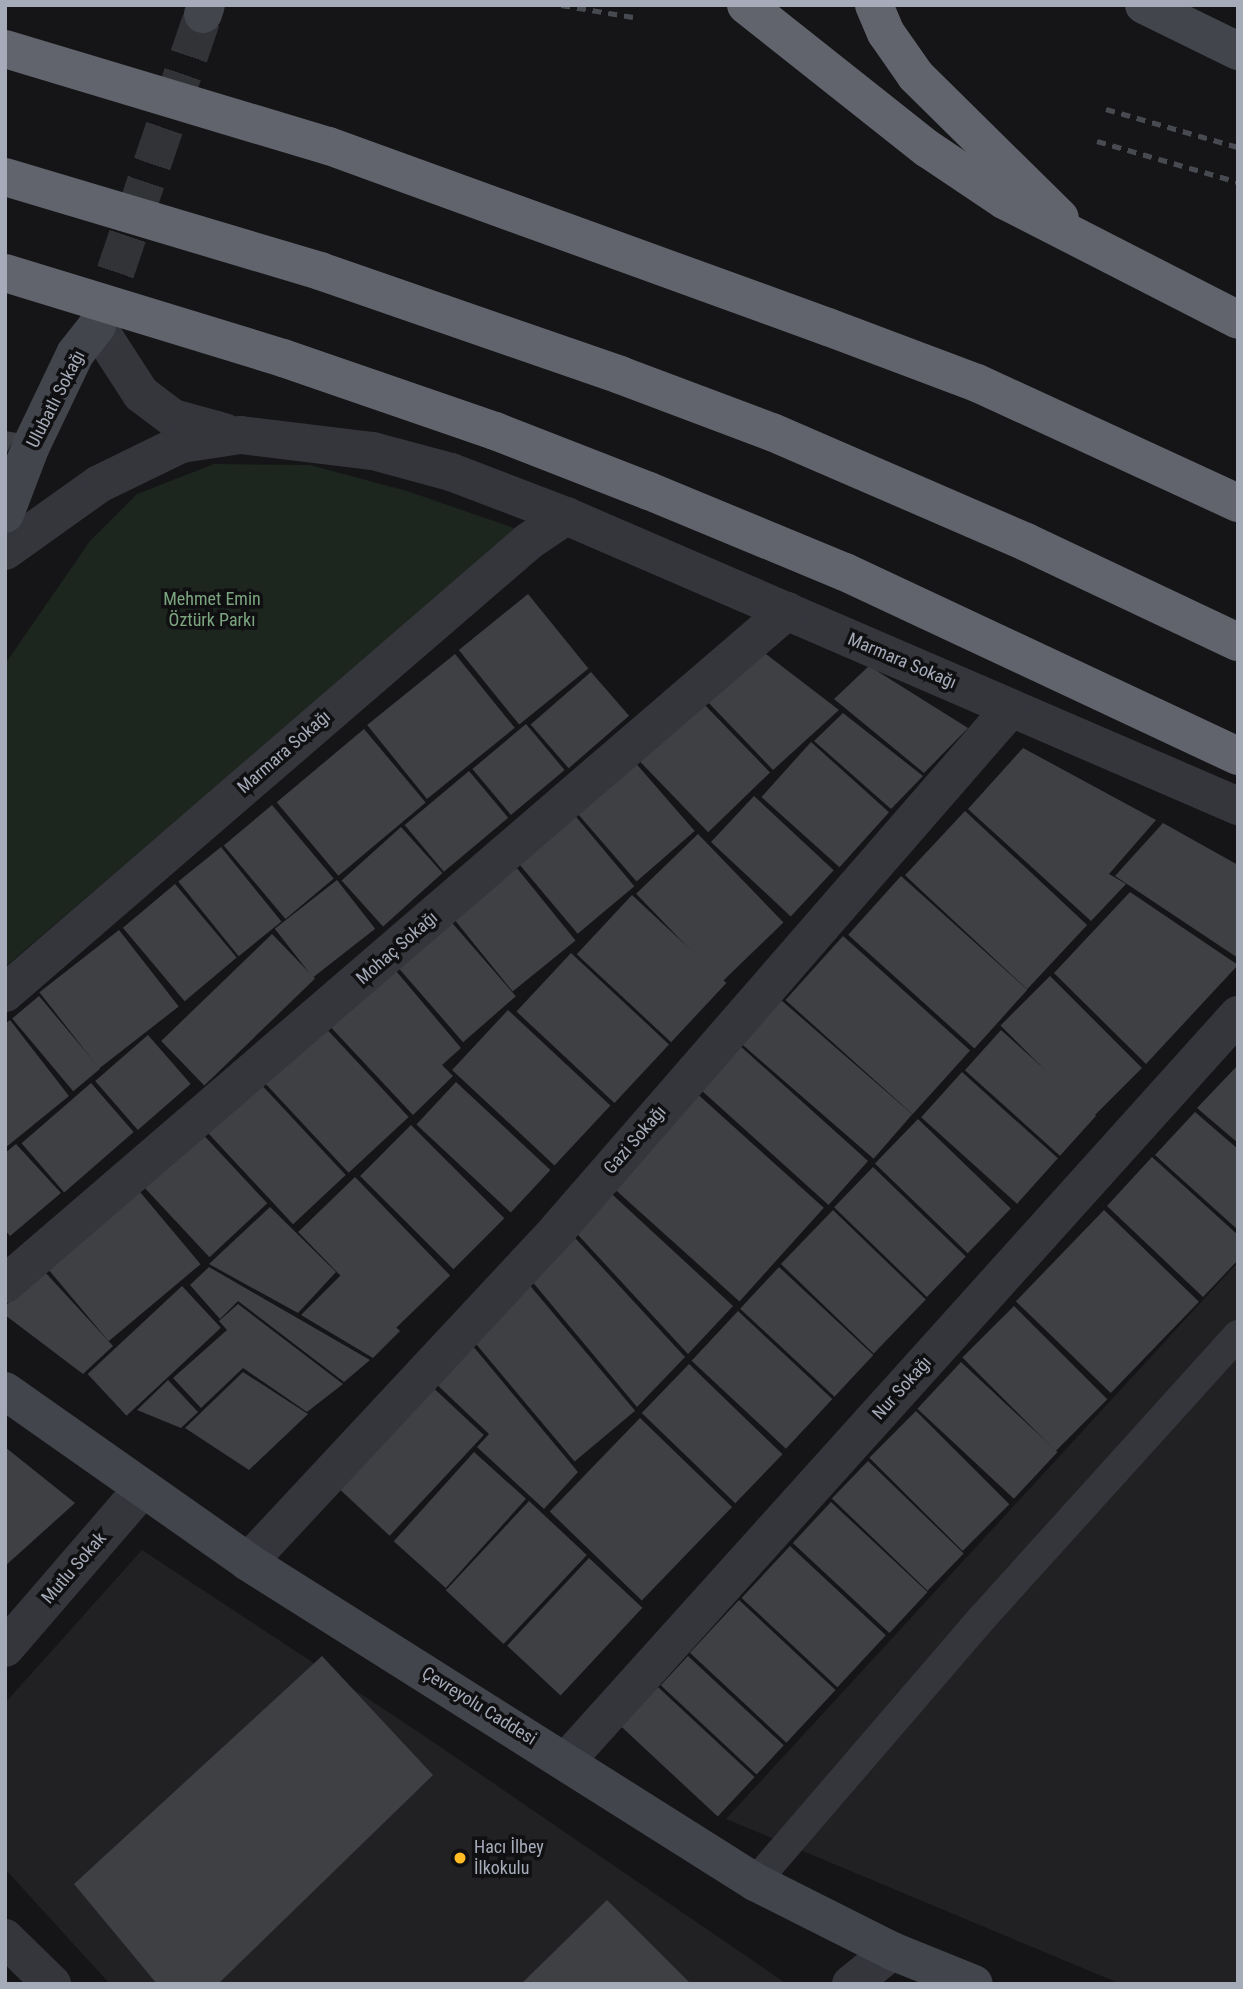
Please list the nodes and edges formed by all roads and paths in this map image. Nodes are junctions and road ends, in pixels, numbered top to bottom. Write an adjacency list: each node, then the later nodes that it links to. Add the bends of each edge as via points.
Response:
1 (746, 5): 8 (highway, via 928,149 1003,200)
2 (874, 5): 8 (highway, via 886,33 916,76)
3 (1144, 5): 5 (main road)
4 (1167, 5): 5 (main road)
5 (1222, 43)
6 (5, 49): 13 (highway, via 329,146 828,327 977,383)
7 (5, 177): 18 (highway, via 333,275 772,432 1026,542)
8 (1088, 247): 10 (highway)
9 (5, 273): 20 (highway, via 283,358 636,486 845,572)
10 (1238, 320)
11 (97, 326): 12 (street, via 141,394 173,418); 14 (main road, Ulubatlı Sokağı, via 75,354)
12 (240, 435): 15 (street, Marmara Sokağı, via 373,451 451,472); 16 (street, Marmara Sokağı, via 181,444 99,484)
13 (1238, 503)
14 (5, 514)
15 (566, 516): 17 (street, Marmara Sokağı); 22 (street, Marmara Sokağı, via 528,541)
16 (5, 551)
17 (787, 611): 19 (street, Marmara Sokağı); 24 (street, Mohaç Sokağı)
18 (1238, 642)
19 (1011, 708): 21 (street, Marmara Sokağı); 28 (street, Gazi Sokağı, via 559,1228)
20 (1238, 755)
21 (1238, 806)
22 (5, 993)
23 (1238, 1015): 30 (street, Nur Sokağı)
24 (5, 1284)
25 (1238, 1335): 31 (lane, via 984,1617)
26 (5, 1391): 27 (main road, Çevreyolu Caddesi)
27 (143, 1488): 28 (main road, Çevreyolu Caddesi); 29 (street, Mutlu Sokak)
28 (248, 1562): 30 (main road, Çevreyolu Caddesi)
29 (5, 1648)
30 (566, 1761): 31 (main road, Çevreyolu Caddesi)
31 (755, 1882): 33 (main road, Çevreyolu Caddesi)
32 (5, 1938): 34 (street)
33 (892, 1951): 35 (street); 36 (main road, Çevreyolu Caddesi)
34 (52, 1984)
35 (851, 1984)
36 (974, 1984)

